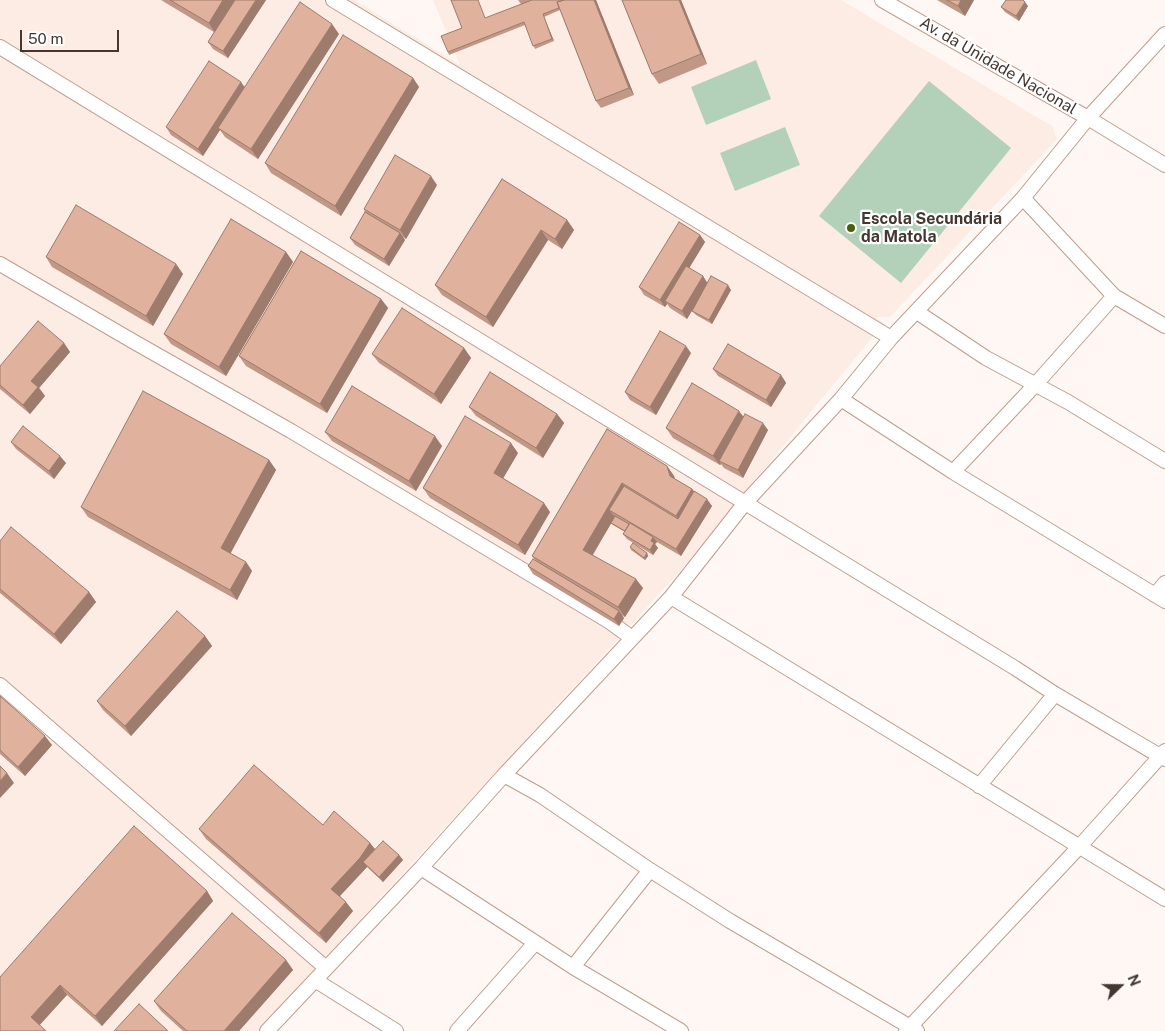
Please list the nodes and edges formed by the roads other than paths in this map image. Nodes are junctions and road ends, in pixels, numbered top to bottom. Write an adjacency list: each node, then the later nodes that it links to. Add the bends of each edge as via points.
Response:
1 (333, 0): 12 (street)
2 (882, 0): 5 (street, Av. da Unidade Nacional)
3 (1165, 34): 5 (street)
4 (0, 46): 17 (street)
5 (1088, 118): 6 (street, Av. da Unidade Nacional); 7 (street)
6 (1165, 165)
7 (1023, 198): 9 (street); 10 (street)
8 (0, 264): 21 (street, via 291,431)
9 (1114, 296): 11 (street); 13 (street)
10 (917, 312): 12 (street); 13 (street, via 986,358)
11 (1165, 326)
12 (891, 338): 14 (street)
13 (1035, 385): 15 (street); 16 (street)
14 (841, 399): 16 (street); 17 (street)
15 (1165, 461)
16 (953, 472): 20 (street)
17 (746, 503): 19 (street); 23 (street)
18 (1165, 583): 20 (street)
19 (671, 597): 21 (street); 26 (street)
20 (1160, 598)
21 (632, 638): 25 (street)
22 (0, 686): 33 (street)
23 (1055, 694): 24 (street); 26 (street)
24 (1164, 755): 27 (street)
25 (504, 775): 28 (street); 29 (street, via 540,795)
26 (979, 786): 27 (street)
27 (1080, 846): 30 (street); 35 (street)
28 (421, 868): 31 (street); 33 (street)
29 (650, 870): 32 (street); 35 (street)
30 (1165, 899)
31 (535, 943): 32 (street); 38 (street)
32 (573, 967): 39 (street)
33 (326, 968): 34 (street)
34 (315, 980): 36 (street); 37 (street)
35 (911, 1030)
36 (267, 1031)
37 (396, 1031)
38 (457, 1031)
39 (681, 1031)

